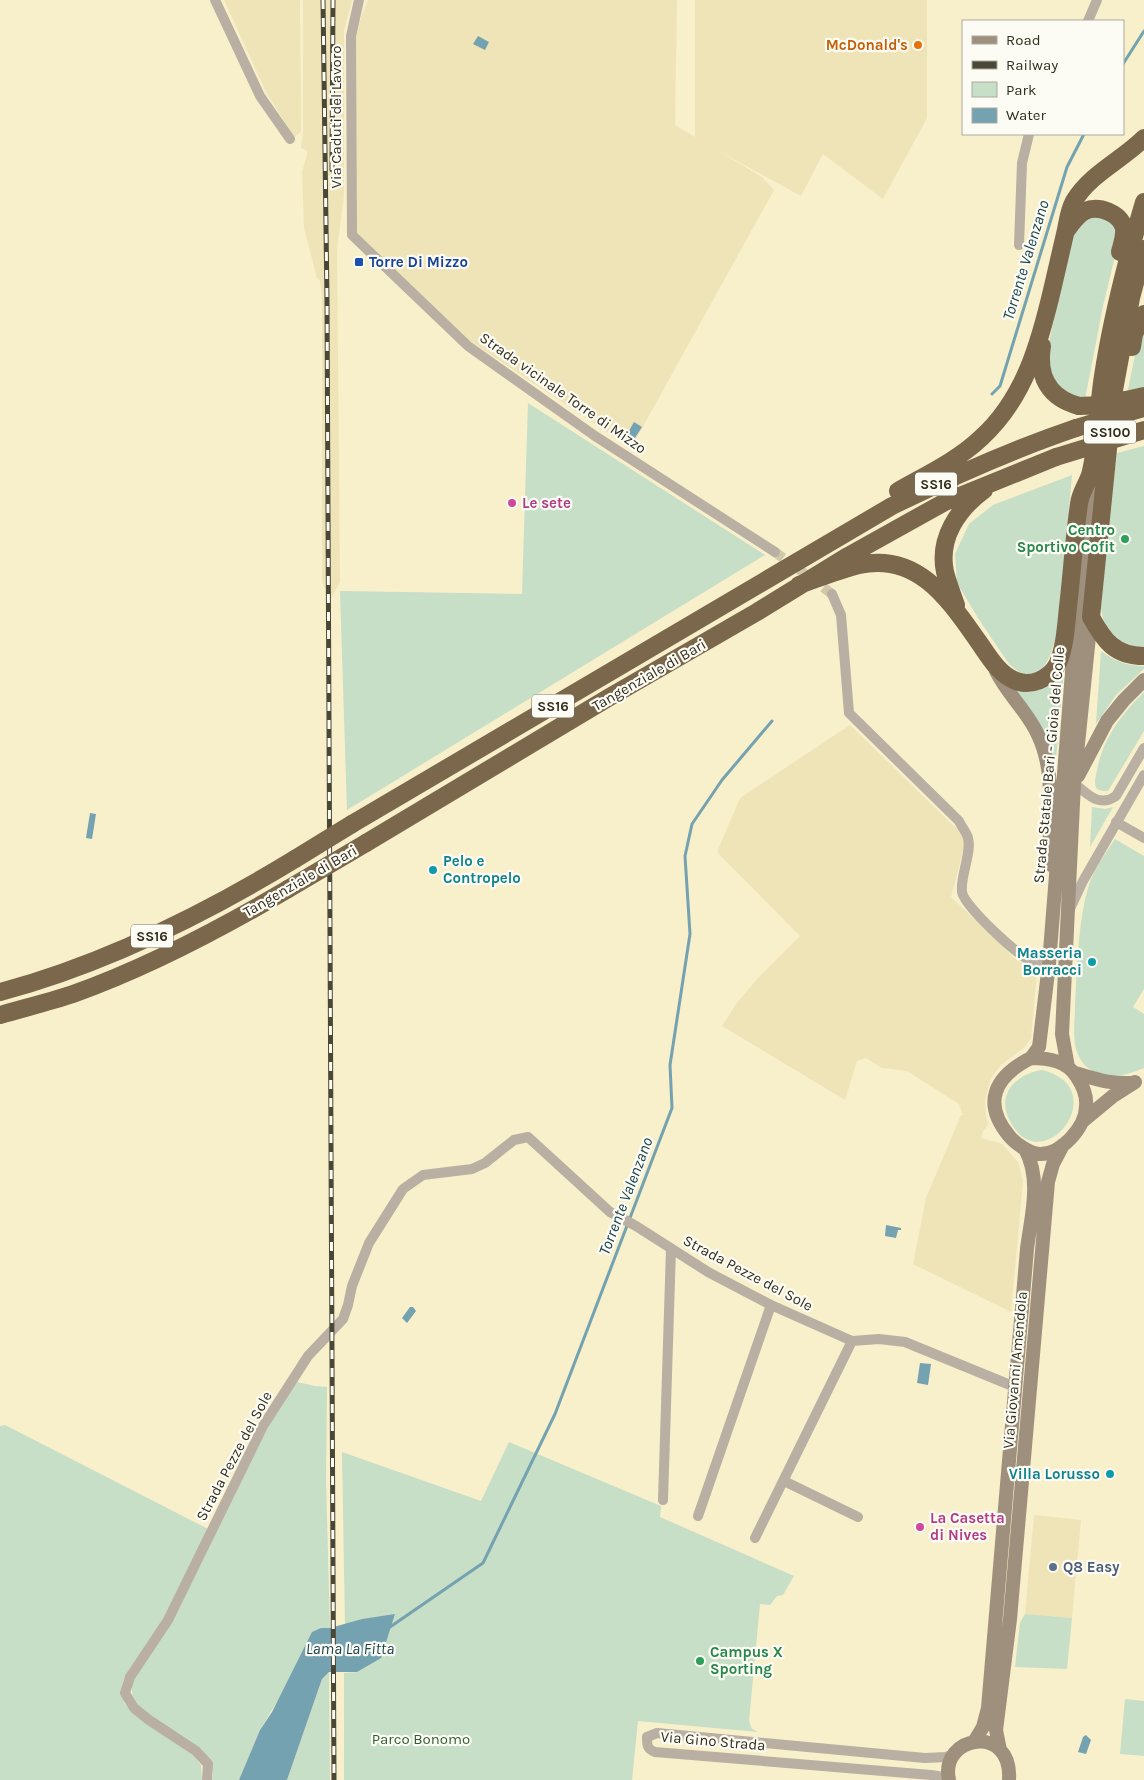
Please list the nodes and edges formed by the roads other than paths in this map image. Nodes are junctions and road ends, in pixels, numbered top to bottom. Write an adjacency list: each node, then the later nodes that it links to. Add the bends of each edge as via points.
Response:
1 (215, 0): 7 (street, via 260,96)
2 (359, 0): 10 (street, Via Caduti del Lavoro, via 351,36)
3 (1096, 0): 4 (street)
4 (1088, 20)
5 (1029, 135): 11 (street, via 1022,163)
6 (1144, 138): 9 (highway, via 1084,187 1069,212)
7 (290, 139)
8 (1144, 202): 15 (highway, SS100, via 1127,261)
9 (1066, 231): 14 (highway); 15 (highway, via 1077,216 1098,208 1110,212 1124,228 1100,341)
10 (352, 235): 22 (street, Strada vicinale Torre di Mizzo, via 468,346 595,436)
11 (1019, 245)
12 (1144, 248): 17 (highway, SS100, via 1131,298)
13 (1144, 314): 17 (highway, via 1134,334)
14 (1045, 319): 17 (highway, bridge, via 1040,358 1042,372 1055,394 1079,406); 23 (highway, via 1025,379 1000,419 959,455 857,513)
15 (1103, 376): 20 (highway, SS100)
16 (1144, 396): 17 (highway)
17 (1122, 401): 18 (highway, Tangenziale di Bari / SS16); 23 (highway, Tangenziale di Bari / SS16, bridge, via 1076,428 950,477 892,506); 27 (highway, SS100)
18 (1144, 408)
19 (1144, 430): 21 (highway, Tangenziale di Bari / SS16, bridge, via 1056,457)
20 (1091, 472): 29 (highway, SS100, via 1079,501 1067,623 1056,666 1040,681 1028,683 1016,681); 36 (main road, Strada Statale Bari - Gioia del Colle / SS100)
21 (1002, 478): 24 (highway, Tangenziale di Bari / SS16, via 945,502); 26 (highway, via 976,496 957,516 948,532 945,572)
22 (775, 552)
23 (811, 554): 39 (highway, Tangenziale di Bari / SS16, bridge, via 206,910 66,972)
24 (799, 586): 26 (highway, via 861,565 894,565 926,579); 40 (highway, Tangenziale di Bari / SS16, bridge, via 213,931 73,994)
25 (832, 594): 38 (street, via 841,615 849,713 959,821 968,838 962,895 969,906 1015,951 1033,962)
26 (960, 615): 29 (highway)
27 (1091, 617): 28 (highway, via 1110,646 1120,652); 33 (main road, Strada Statale Bari - Gioia del Colle / SS100)
28 (1144, 656)
29 (991, 660): 36 (main road, via 1038,735 1045,753 1050,776 1048,842)
30 (1144, 680): 33 (main road, via 1107,721)
31 (1144, 748): 33 (street, via 1116,796 1110,800 1100,801)
32 (1144, 775): 34 (street)
33 (1074, 783): 37 (main road, Strada Statale Bari - Gioia del Colle / SS100)
34 (1116, 822): 35 (street); 37 (street)
35 (1144, 838)
36 (1055, 896): 38 (main road, Strada Statale Bari - Gioia del Colle / SS100)
37 (1068, 914): 42 (main road, Strada Statale Bari - Gioia del Colle / SS100, via 1062,1034)
38 (1049, 964): 41 (main road, Strada Statale Bari - Gioia del Colle / SS100, via 1039,1047)
39 (0, 992)
40 (0, 1015)
41 (1031, 1058): 42 (main road, via 1056,1061); 46 (main road, via 1005,1075 994,1103 1000,1124 1013,1141)
42 (1071, 1070): 43 (main road, via 1101,1082); 44 (main road, Via Giovanni Amendola, via 1086,1095 1087,1108)
43 (1140, 1081): 44 (main road, via 1113,1096)
44 (1082, 1121): 45 (main road, Via Giovanni Amendola)
45 (1063, 1145): 46 (main road, Via Giovanni Amendola, via 1039,1154); 57 (main road, Via Giovanni Amendola, via 1048,1182 1010,1619 996,1730)
46 (1025, 1149): 50 (main road, Via Giovanni Amendola, via 1031,1160 1034,1189)
47 (671, 1249): 48 (street, Strada Pezze del Sole); 52 (street); 59 (street, Strada Pezze del Sole, via 610,1212 528,1137 514,1140 472,1170 424,1175 402,1189 369,1243 342,1319 308,1356 264,1426 168,1620 130,1677 126,1693 134,1708 196,1751 208,1764)
48 (770, 1305): 49 (street, Strada Pezze del Sole); 53 (street)
49 (852, 1342): 50 (street, via 879,1339 906,1342); 51 (street)
50 (1015, 1387): 56 (main road, Via Giovanni Amendola, via 988,1708 983,1727)
51 (784, 1481): 54 (street); 55 (street)
52 (663, 1500)
53 (698, 1516)
54 (858, 1517)
55 (755, 1538)
56 (974, 1742): 57 (main road, via 995,1745); 58 (main road)
57 (1000, 1750): 61 (main road, Via Giovanni Amendola, via 1010,1767)
58 (954, 1754): 60 (main road); 60 (street, Via Gino Strada, via 926,1758 657,1733 648,1737 647,1745 655,1752 938,1776)
59 (207, 1780)
60 (947, 1780)
61 (1009, 1780)

